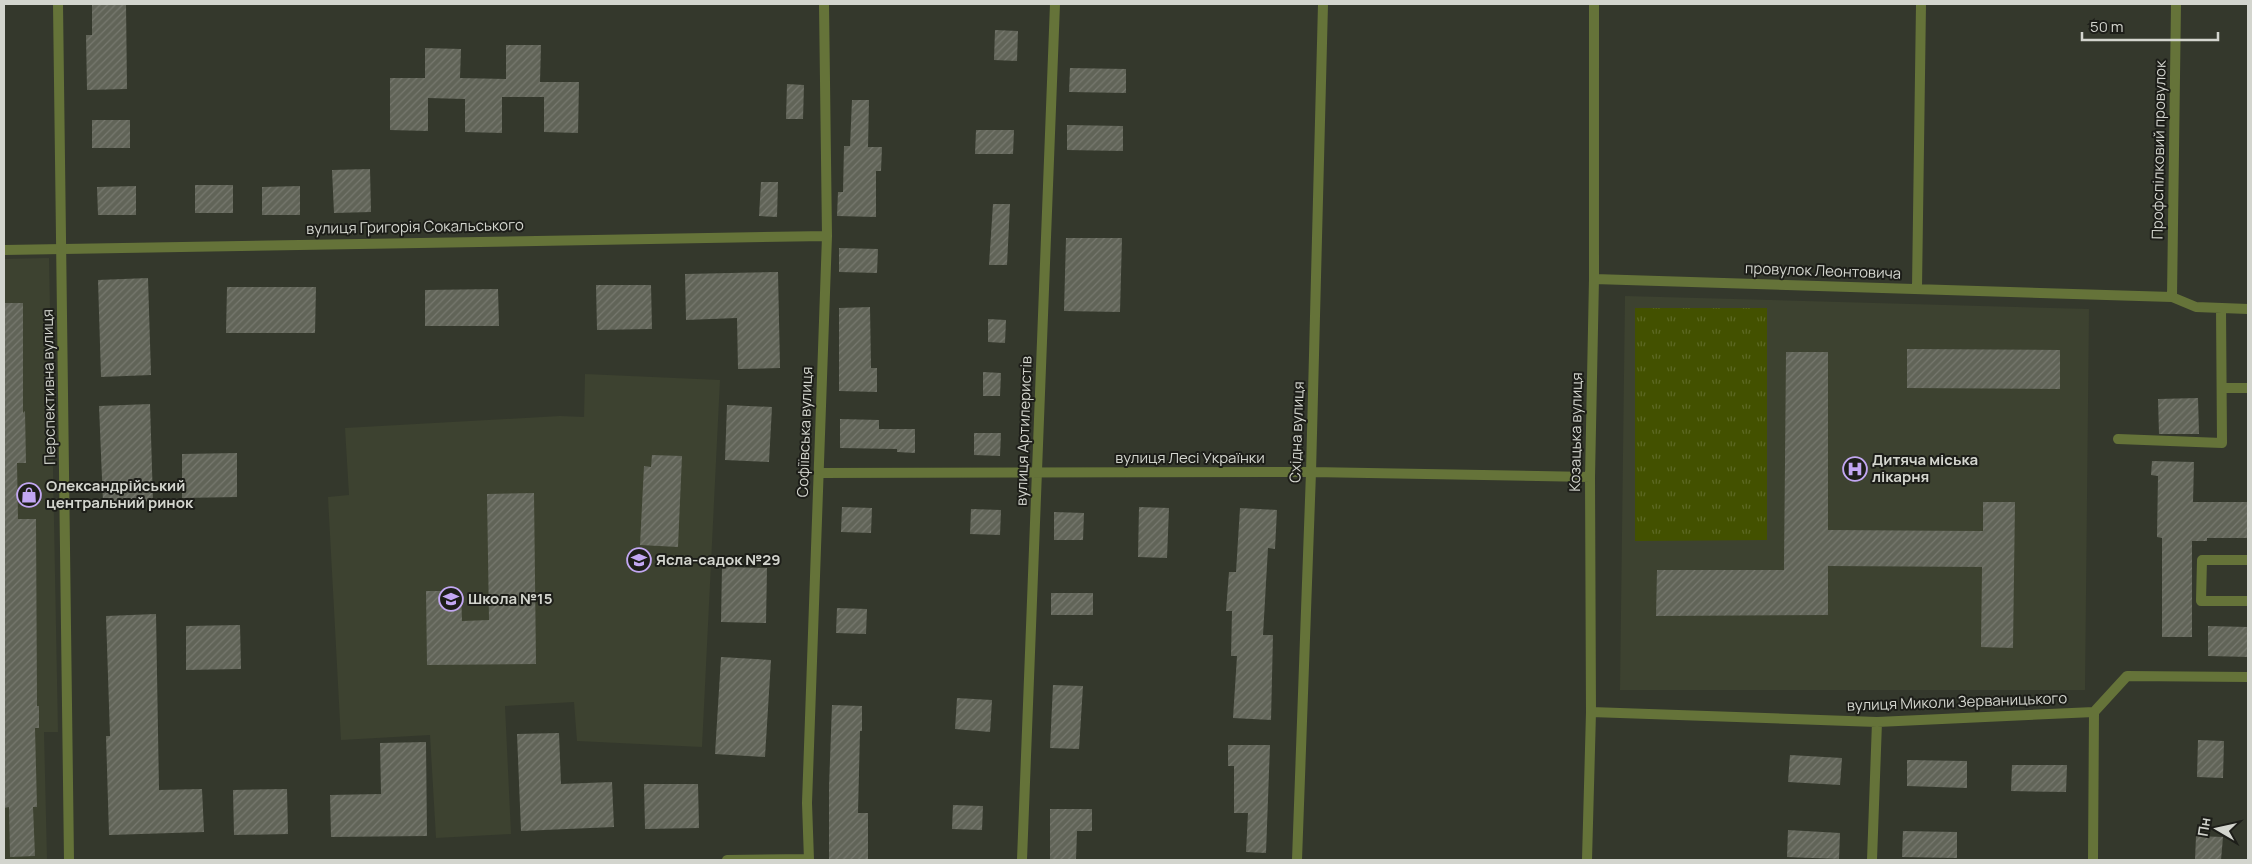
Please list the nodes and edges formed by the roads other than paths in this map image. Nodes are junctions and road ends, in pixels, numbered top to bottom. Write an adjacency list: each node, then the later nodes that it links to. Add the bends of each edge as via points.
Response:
1 (58, 4): 9 (street, Перспективна вулиця)
2 (824, 4): 8 (street, Софіївська вулиця)
3 (1054, 4): 21 (street, вулиця Артилеристів)
4 (1323, 4): 19 (street, Східна вулиця)
5 (1594, 4): 11 (street, Козацька вулиця)
6 (1921, 4): 12 (street, провулок Леонтовича)
7 (2176, 4): 13 (street, Профспілковий провулок)
8 (827, 236): 9 (street, вулиця Григорія Сокальського); 20 (street, Софіївська вулиця)
9 (62, 248): 10 (street, вулиця Григорія Сокальського); 29 (street, Перспективна вулиця)
10 (4, 250)
11 (1594, 280): 12 (street, провулок Леонтовича); 22 (street, Козацька вулиця)
12 (1916, 288): 13 (street)
13 (2172, 297): 14 (street, via 2196,307)
14 (2220, 308): 15 (street); 16 (street)
15 (2248, 309)
16 (2222, 388): 17 (street); 18 (street, via 2222,443)
17 (2248, 388)
18 (2118, 439)
19 (1311, 472): 21 (street, вулиця Лесі Українки); 22 (street, вулиця Лесі Українки); 33 (street, Східна вулиця)
20 (819, 473): 21 (street, вулиця Лесі Українки); 31 (street, Софіївська вулиця, via 807,803)
21 (1038, 474): 32 (street, вулиця Артилеристів)
22 (1590, 476): 26 (street, Козацька вулиця)
23 (2248, 560): 24 (street, via 2202,560 2202,601)
24 (2248, 601)
25 (2248, 677): 27 (street, via 2127,676)
26 (1591, 712): 28 (street, вулиця Миколи Зерваницького); 34 (street, Козацька вулиця)
27 (2094, 712): 28 (street, вулиця Миколи Зерваницького); 36 (street)
28 (1878, 722): 35 (street)
29 (69, 860)
30 (727, 860): 31 (street)
31 (809, 860)
32 (1022, 860)
33 (1297, 860)
34 (1587, 860)
35 (1872, 860)
36 (2092, 860)

